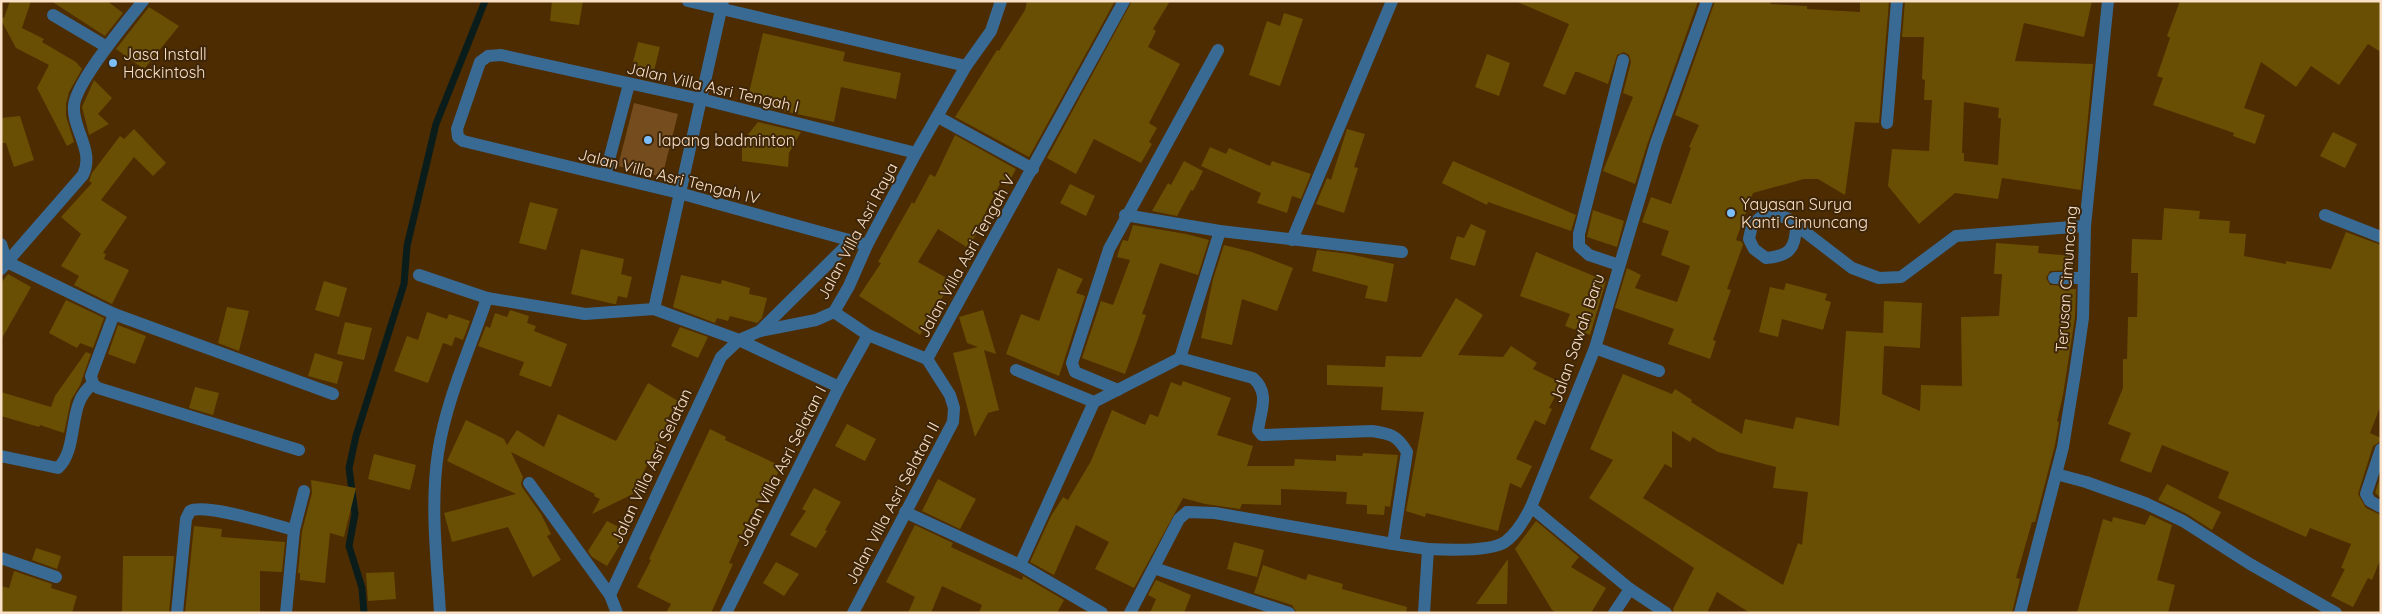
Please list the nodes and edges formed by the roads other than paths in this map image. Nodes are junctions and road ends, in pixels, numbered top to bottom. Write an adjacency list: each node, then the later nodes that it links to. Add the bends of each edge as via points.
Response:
1 (143, 1): 11 (street)
2 (688, 1): 9 (street)
3 (1001, 1): 14 (street, Jalan Villa Asri Raya, via 991,31)
4 (1124, 1): 21 (street, Jalan Villa Asri Tengah V)
5 (1392, 1): 30 (street)
6 (1707, 1): 36 (street, Jalan Sawah Baru, via 1656,143)
7 (1897, 1): 18 (street)
8 (2108, 1): 27 (street, Terusan Cimuncang)
9 (722, 5): 14 (street); 16 (street)
10 (53, 15): 11 (street)
11 (107, 47): 35 (street, via 75,97 74,116 83,136 86,171)
12 (1218, 50): 24 (street)
13 (1623, 60): 36 (street, via 1579,234 1579,246 1588,255)
14 (966, 66): 17 (street, Jalan Villa Asri Raya)
15 (629, 84): 16 (street, Jalan Villa Asri Tengah I); 19 (street, Jalan Villa Asri Tengah I, via 501,55 488,56 480,62 457,129 458,137); 22 (street)
16 (701, 99): 20 (street, Jalan Villa Asri Tengah I); 23 (street)
17 (938, 117): 20 (street, Jalan Villa Asri Raya); 21 (street, Jalan Villa Asri Tengah V)
18 (1887, 123)
19 (463, 140): 22 (street, Jalan Villa Asri Tengah IV)
20 (916, 153): 33 (street, Jalan Villa Asri Raya)
21 (1033, 169): 48 (street, Jalan Villa Asri Tengah V)
22 (605, 176): 23 (street, Jalan Villa Asri Tengah IV)
23 (679, 193): 31 (street, Jalan Villa Asri Tengah IV); 41 (street)
24 (1125, 215): 28 (street); 54 (street, via 1109,249 1072,364 1075,372)
25 (2325, 215): 29 (street)
26 (1796, 225): 27 (street, via 1852,268 1879,278 1901,277 1956,236)
27 (2085, 226): 39 (street, Terusan Cimuncang)
28 (1220, 230): 30 (street); 49 (street)
29 (2381, 238)
30 (1292, 240): 34 (street)
31 (851, 241): 33 (street, Jalan Villa Asri Tengah IV); 44 (street)
32 (1, 244): 35 (street)
33 (866, 245): 42 (street, Jalan Villa Asri Raya, via 850,286)
34 (1402, 252)
35 (4, 266): 43 (street)
36 (1619, 266): 47 (street, Jalan Sawah Baru)
37 (419, 275): 40 (street)
38 (2054, 278): 39 (street)
39 (2083, 278): 60 (street, Terusan Cimuncang, via 2083,318 2067,427)
40 (487, 298): 41 (street, via 584,314); 78 (street, via 446,417 438,455 434,497)
41 (654, 309): 46 (street)
42 (834, 312): 44 (street, Jalan Villa Asri Raya, via 816,320); 45 (street)
43 (114, 314): 52 (street, via 91,376); 55 (street)
44 (760, 331): 46 (street, Jalan Villa Asri Raya)
45 (868, 335): 48 (street); 53 (street, Jalan Villa Asri Selatan I)
46 (739, 340): 53 (street); 74 (street, Jalan Villa Asri Selatan, via 721,357)
47 (1595, 348): 51 (street); 64 (street, Jalan Sawah Baru)
48 (927, 358): 65 (street, Jalan Villa Asri Selatan II, via 950,395 954,408 953,422)
49 (1180, 358): 54 (street); 67 (street, via 1253,378 1261,385 1264,397 1258,430 1262,435 1372,431 1390,434 1400,440 1407,452)
50 (1016, 370): 56 (street)
51 (1659, 371)
52 (93, 384): 58 (street); 59 (street, via 86,389 65,461 58,468)
53 (839, 387): 80 (street, Jalan Villa Asri Selatan I)
54 (1118, 390): 56 (street)
55 (333, 394)
56 (1094, 402): 70 (street)
57 (2381, 449): 63 (street, via 2366,494 2370,501)
58 (299, 450)
59 (1, 456)
60 (2056, 474): 87 (street, Terusan Cimuncang); 88 (street, via 2145,503)
61 (529, 483): 74 (street)
62 (304, 491): 66 (street)
63 (2381, 507)
64 (1531, 508): 68 (street, Jalan Sawah Baru, via 1505,542 1472,550); 73 (street)
65 (905, 512): 70 (street); 81 (street, Jalan Villa Asri Selatan II)
66 (294, 530): 76 (street, via 230,514 190,511 186,519); 77 (street)
67 (1393, 544): 68 (street, Jalan Sawah Baru); 71 (street, Jalan Sawah Baru, via 1215,513 1187,512 1178,519)
68 (1428, 549): 75 (street)
69 (1, 558): 72 (street)
70 (1020, 565): 82 (street)
71 (1154, 568): 83 (street, Jalan Sawah Baru); 84 (street)
72 (56, 577)
73 (1630, 589): 85 (street); 86 (street)
74 (610, 595): 79 (street)
75 (1427, 612)
76 (177, 613)
77 (286, 613)
78 (440, 613)
79 (617, 613)
80 (726, 613)
81 (853, 613)
82 (1102, 613)
83 (1130, 613)
84 (1289, 613)
85 (1614, 613)
86 (1666, 613)
87 (2020, 613)
88 (2336, 613)

